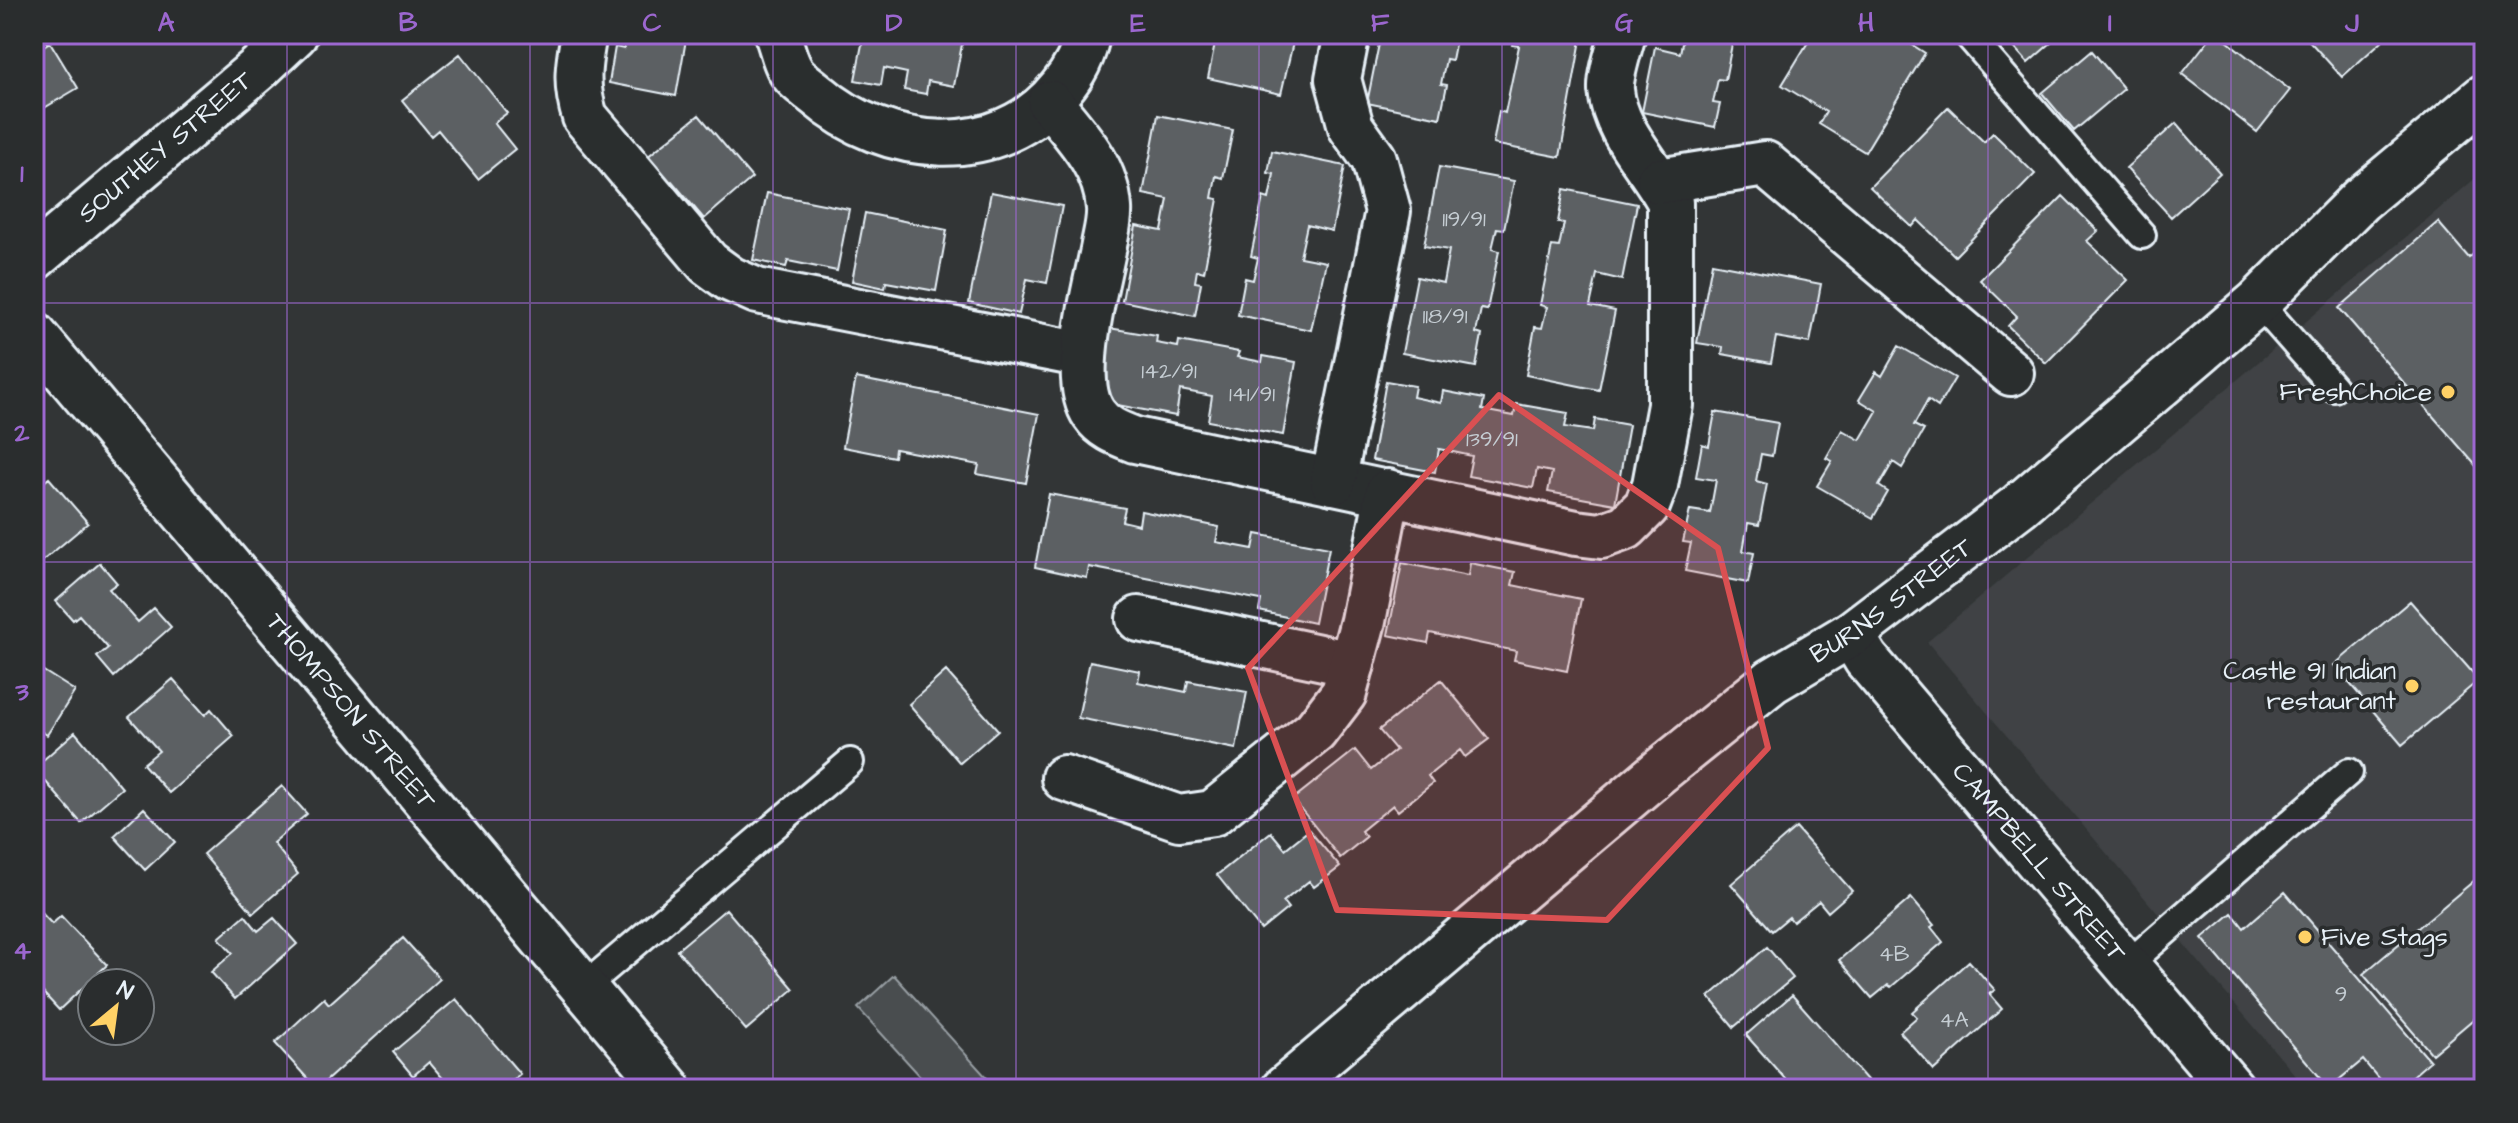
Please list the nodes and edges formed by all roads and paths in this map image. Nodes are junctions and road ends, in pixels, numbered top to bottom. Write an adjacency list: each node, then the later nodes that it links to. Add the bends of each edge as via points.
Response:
1 (295, 34): 12 (street, SOUTHEY STREET)
2 (584, 34): 15 (street, via 577,75 585,117 708,263 730,279 757,291)
3 (777, 34): 9 (street, via 792,73 837,112 903,140 953,144 1006,132)
4 (1087, 34): 9 (street, via 1070,77)
5 (1347, 34): 18 (street, via 1338,79 1351,127 1374,159 1388,211)
6 (1623, 34): 10 (street, via 1611,88 1621,128)
7 (1967, 34): 11 (lane)
8 (2484, 97): 13 (street, BURNS STREET, via 2360,200)
9 (1050, 103): 15 (street, via 1095,160 1110,211)
10 (1659, 181): 16 (street, via 1765,164); 19 (street, via 1670,202 1670,405 1647,506 1626,527 1601,536)
11 (2142, 235)
12 (34, 258)
13 (2258, 302): 17 (lane); 21 (street, BURNS STREET, via 2020,505)
14 (34, 335): 27 (street, THOMPSON STREET)
15 (1084, 355): 18 (street, via 1087,400 1110,430 1135,440)
16 (2011, 373)
17 (2334, 388)
18 (1333, 482): 19 (street)
19 (1388, 492): 22 (street)
20 (1139, 619): 22 (street)
21 (1851, 634): 26 (street, CAMPBELL STREET, via 1866,659); 29 (street, BURNS STREET, via 1772,681)
22 (1352, 664): 25 (street, via 1344,693 1315,731 1213,813 1179,818)
23 (850, 762): 27 (lane)
24 (2349, 772): 26 (lane)
25 (1064, 778)
26 (2127, 965): 30 (street, CAMPBELL STREET)
27 (584, 987): 28 (street, THOMPSON STREET)
28 (669, 1089)
29 (1284, 1089)
30 (2232, 1089)

